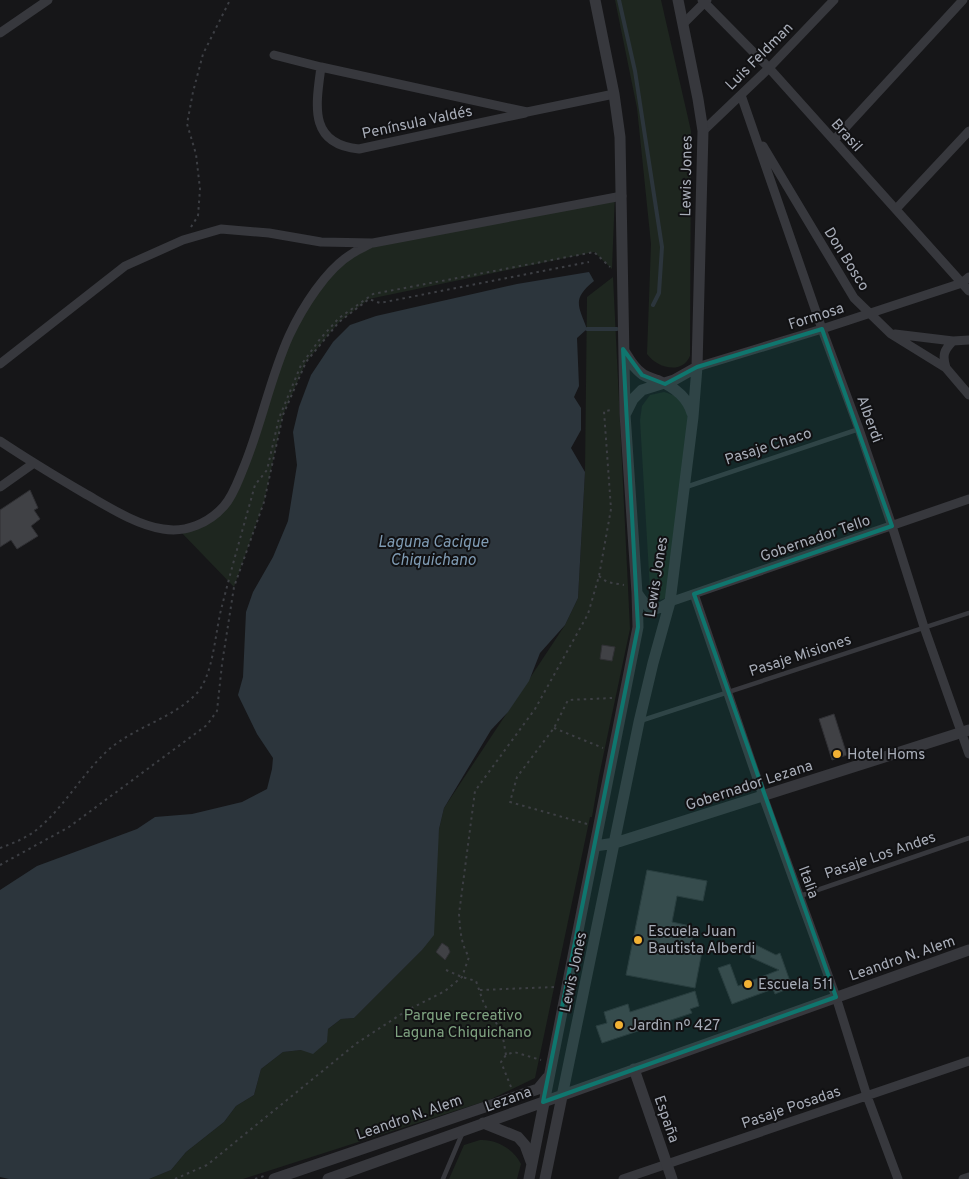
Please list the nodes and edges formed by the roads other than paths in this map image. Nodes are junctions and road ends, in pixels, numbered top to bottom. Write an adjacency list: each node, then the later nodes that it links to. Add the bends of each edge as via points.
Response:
1 (48, 0): 8 (street)
2 (595, 0): 12 (street, Lewis Jones)
3 (678, 0): 7 (street, Lewis Jones)
4 (834, 0): 11 (street, Luis Feldman)
5 (963, 0): 18 (street)
6 (705, 1): 7 (street); 11 (street, Brasil)
7 (683, 24): 15 (street, Lewis Jones)
8 (0, 34)
9 (274, 55): 10 (street, Península Valdés)
10 (321, 67): 14 (street, Península Valdés); 14 (street, Península Valdés, via 317,116 322,130 333,143 347,148 359,149)
11 (769, 68): 13 (street, Luis Feldman); 18 (street, Brasil)
12 (614, 94): 14 (street, Península Valdés); 19 (street, Lewis Jones, via 620,137)
13 (741, 94): 15 (street, Luis Feldman); 16 (street, Alberdi)
14 (527, 112)
15 (703, 131): 31 (street, Lewis Jones)
16 (754, 131): 24 (street, Don Bosco, via 854,298); 25 (street, Alberdi)
17 (969, 131): 20 (street)
18 (834, 140): 20 (street, Brasil)
19 (622, 196): 21 (street); 29 (street, Lewis Jones)
20 (896, 209): 22 (street, Brasil)
21 (373, 243): 30 (street, via 321,242 221,229 183,240 125,266); 39 (street, via 352,253 333,270 302,312 289,336 235,489 212,518 179,530 163,529 113,510)
22 (966, 280): 23 (street, Brasil); 24 (street, Formosa)
23 (969, 291)
24 (869, 313): 25 (street, Formosa); 26 (street, Don Bosco)
25 (822, 329): 31 (street, Formosa); 37 (street, Alberdi)
26 (891, 334): 28 (street); 32 (street, Don Bosco)
27 (969, 340): 28 (street)
28 (953, 341): 32 (street, via 945,350)
29 (623, 350): 33 (street, via 642,375); 35 (street, Lewis Jones)
30 (0, 364)
31 (697, 367): 33 (street); 36 (street, Lewis Jones)
32 (946, 368): 34 (street, Don Bosco)
33 (665, 384): 35 (street, via 642,390); 36 (street, via 689,403)
34 (969, 395)
35 (622, 412): 44 (street, Lewis Jones)
36 (693, 417): 41 (street, Lewis Jones)
37 (859, 429): 41 (lane, Pasaje Chaco); 43 (street, Alberdi)
38 (0, 441): 39 (street)
39 (34, 463): 40 (street)
40 (0, 487)
41 (684, 487): 46 (street, Lewis Jones)
42 (969, 500): 43 (street, Gobernador Tello)
43 (892, 526): 45 (street, Gobernador Tello); 48 (street, Alberdi)
44 (632, 589): 46 (street, via 651,609 661,608); 56 (street, Lewis Jones, via 638,627)
45 (694, 594): 46 (street, Gobernador Tello); 49 (street, Italia)
46 (670, 602): 50 (street, Lewis Jones)
47 (969, 613): 48 (lane, Pasaje Misiones)
48 (924, 627): 49 (lane, Pasaje Misiones); 51 (street, Alberdi)
49 (727, 692): 50 (lane, Pasaje Misiones); 53 (street, Italia)
50 (639, 722): 55 (street, Lewis Jones)
51 (965, 731): 52 (street, Alberdi); 53 (street, Gobernador Lezana)
52 (969, 754)
53 (763, 796): 55 (street, Gobernador Lezana); 57 (street, Italia)
54 (969, 838): 57 (lane, Pasaje Los Andes)
55 (615, 843): 56 (street, Gobernador Lezana); 63 (street, Lewis Jones)
56 (595, 846): 62 (street, Lewis Jones)
57 (800, 896): 59 (street, Italia)
58 (969, 950): 59 (street, Leandro N. Alem)
59 (836, 997): 61 (street, Leandro N. Alem); 64 (street, Italia)
60 (969, 1061): 64 (street, Pasaje Posadas)
61 (634, 1069): 63 (street, Leandro N. Alem); 69 (street, España)
62 (549, 1077): 65 (street, Lewis Jones); 70 (street, Leandro N. Alem, via 538,1089)
63 (563, 1095): 65 (street, Lezana); 75 (street, Lewis Jones)
64 (868, 1096): 69 (street, Pasaje Posadas); 78 (street, Italia)
65 (543, 1102): 66 (street, Lezana); 68 (street, Lewis Jones)
66 (483, 1124): 67 (street, Lezana); 68 (street, via 518,1137 525,1145)
67 (463, 1130): 72 (street, Leandro N. Alem); 73 (lane)
68 (532, 1164): 74 (street, Lewis Jones)
69 (667, 1164): 76 (street, Pasaje Posadas); 77 (street, España)
70 (269, 1177)
71 (969, 1177): 79 (street)
72 (328, 1179)
73 (444, 1179)
74 (529, 1179)
75 (545, 1179)
76 (623, 1179)
77 (672, 1179)
78 (898, 1179)
79 (963, 1179)

